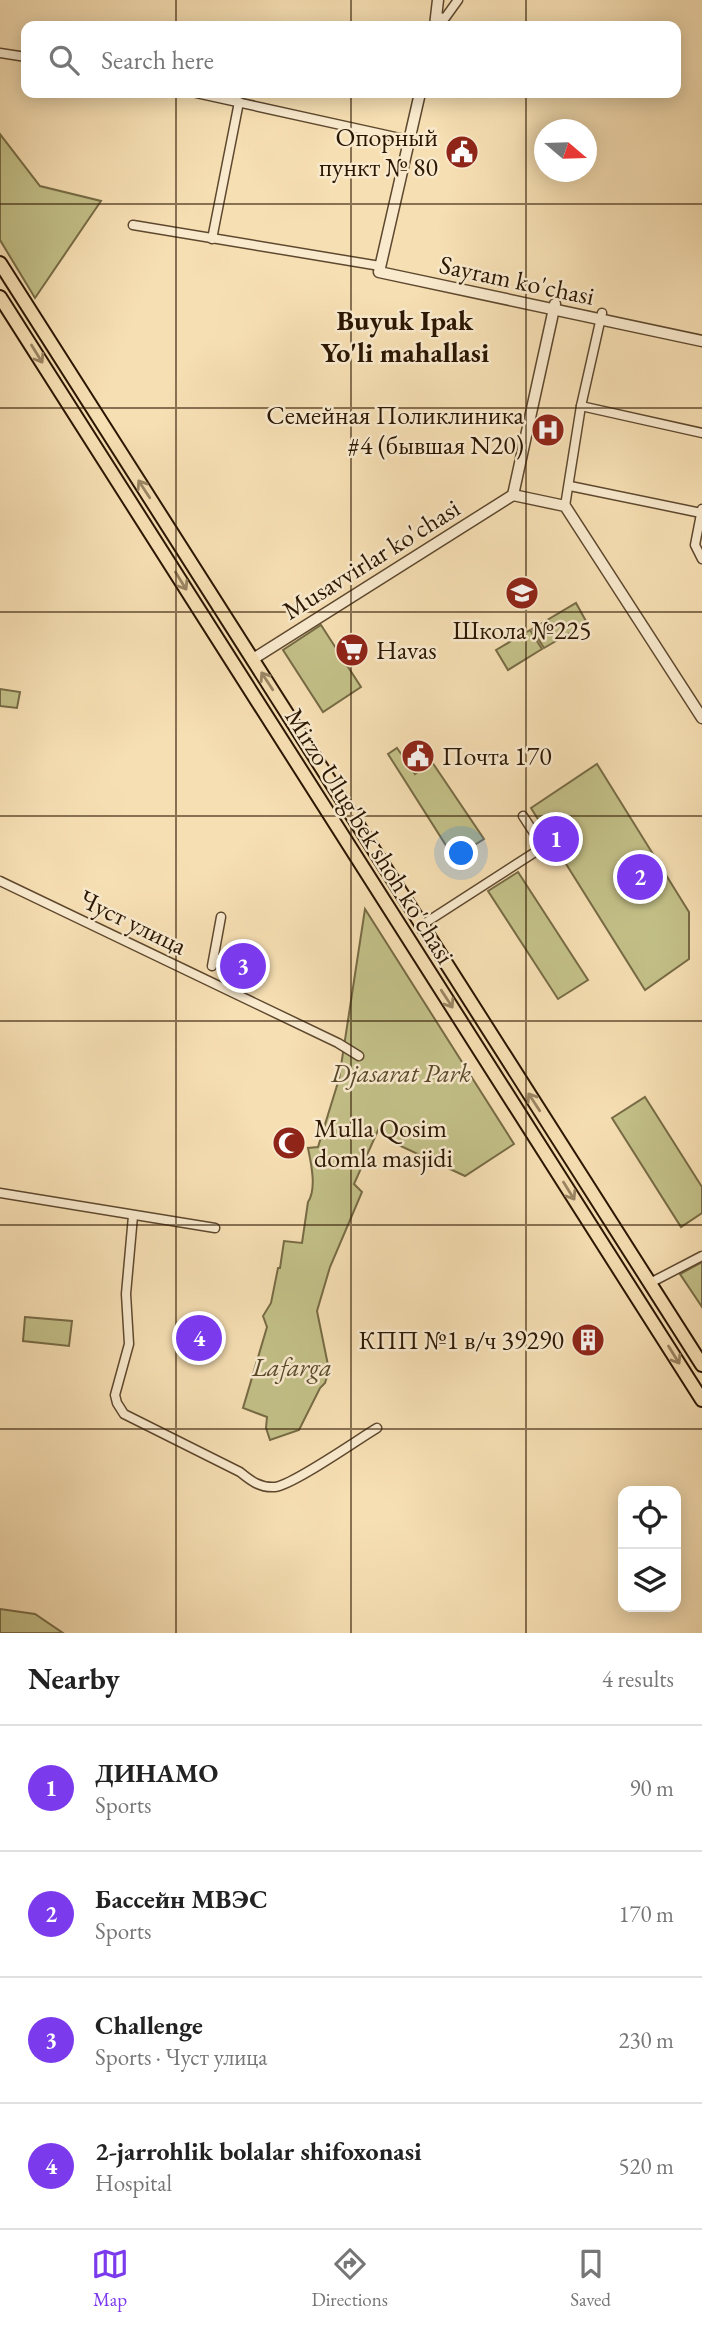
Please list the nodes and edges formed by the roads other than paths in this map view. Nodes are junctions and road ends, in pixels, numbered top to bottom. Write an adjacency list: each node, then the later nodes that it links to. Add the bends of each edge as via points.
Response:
1 (438, 0): 3 (street)
2 (458, 0): 4 (street)
3 (436, 21)
4 (438, 21)
5 (0, 53): 6 (street)
6 (21, 56)
7 (220, 98): 9 (street)
8 (419, 98): 10 (street)
9 (239, 102): 10 (street); 12 (street)
10 (409, 140): 15 (street)
11 (134, 225): 12 (street, Sayram ko'chasi)
12 (212, 239): 15 (street, Sayram ko'chasi)
13 (0, 253): 21 (main road)
14 (0, 263): 21 (main road, Mirzo Ulug'bek shoh ko'chasi)
15 (380, 269): 17 (street, Sayram ko'chasi)
16 (0, 297): 31 (main road, Mirzo Ulug'bek shoh ko'chasi, one-way to 31)
17 (555, 306): 18 (street, Sayram ko'chasi); 25 (street)
18 (601, 316): 19 (street, Sayram ko'chasi); 20 (street, Sayram ko'chasi); 22 (street)
19 (702, 334)
20 (702, 341)
21 (53, 347): 29 (main road, Mirzo Ulug'bek shoh ko'chasi, one-way to 21)
22 (581, 406): 23 (street); 24 (street)
23 (702, 433)
24 (569, 486): 26 (street); 27 (street)
25 (513, 495): 26 (street); 29 (street, Musavvirlar ko'chasi)
26 (565, 506): 32 (street)
27 (702, 511): 28 (street, via 695,545)
28 (702, 559)
29 (253, 659): 30 (main road, Mirzo Ulug'bek shoh ko'chasi, one-way to 29)
30 (282, 706): 31 (main road); 36 (main road, Mirzo Ulug'bek shoh ko'chasi)
31 (266, 715): 45 (main road, Mirzo Ulug'bek shoh ko'chasi, one-way to 45)
32 (702, 718)
33 (523, 816): 36 (street, via 543,846)
34 (0, 881): 38 (street, Чуст улица)
35 (221, 917): 37 (street)
36 (422, 925): 43 (main road, Mirzo Ulug'bek shoh ko'chasi, one-way to 36)
37 (212, 966)
38 (359, 1056)
39 (0, 1193): 40 (street)
40 (133, 1216): 41 (street); 48 (street, via 127,1294 129,1344 115,1395 124,1414 240,1472 256,1485 267,1486 285,1484)
41 (215, 1228)
42 (702, 1256): 43 (street)
43 (650, 1283): 44 (main road, Mirzo Ulug'bek shoh ko'chasi)
44 (661, 1300): 45 (main road); 46 (main road, Mirzo Ulug'bek shoh ko'chasi)
45 (645, 1310): 47 (main road, Mirzo Ulug'bek shoh ko'chasi, one-way to 47)
46 (702, 1365)
47 (702, 1400)
48 (377, 1428)

